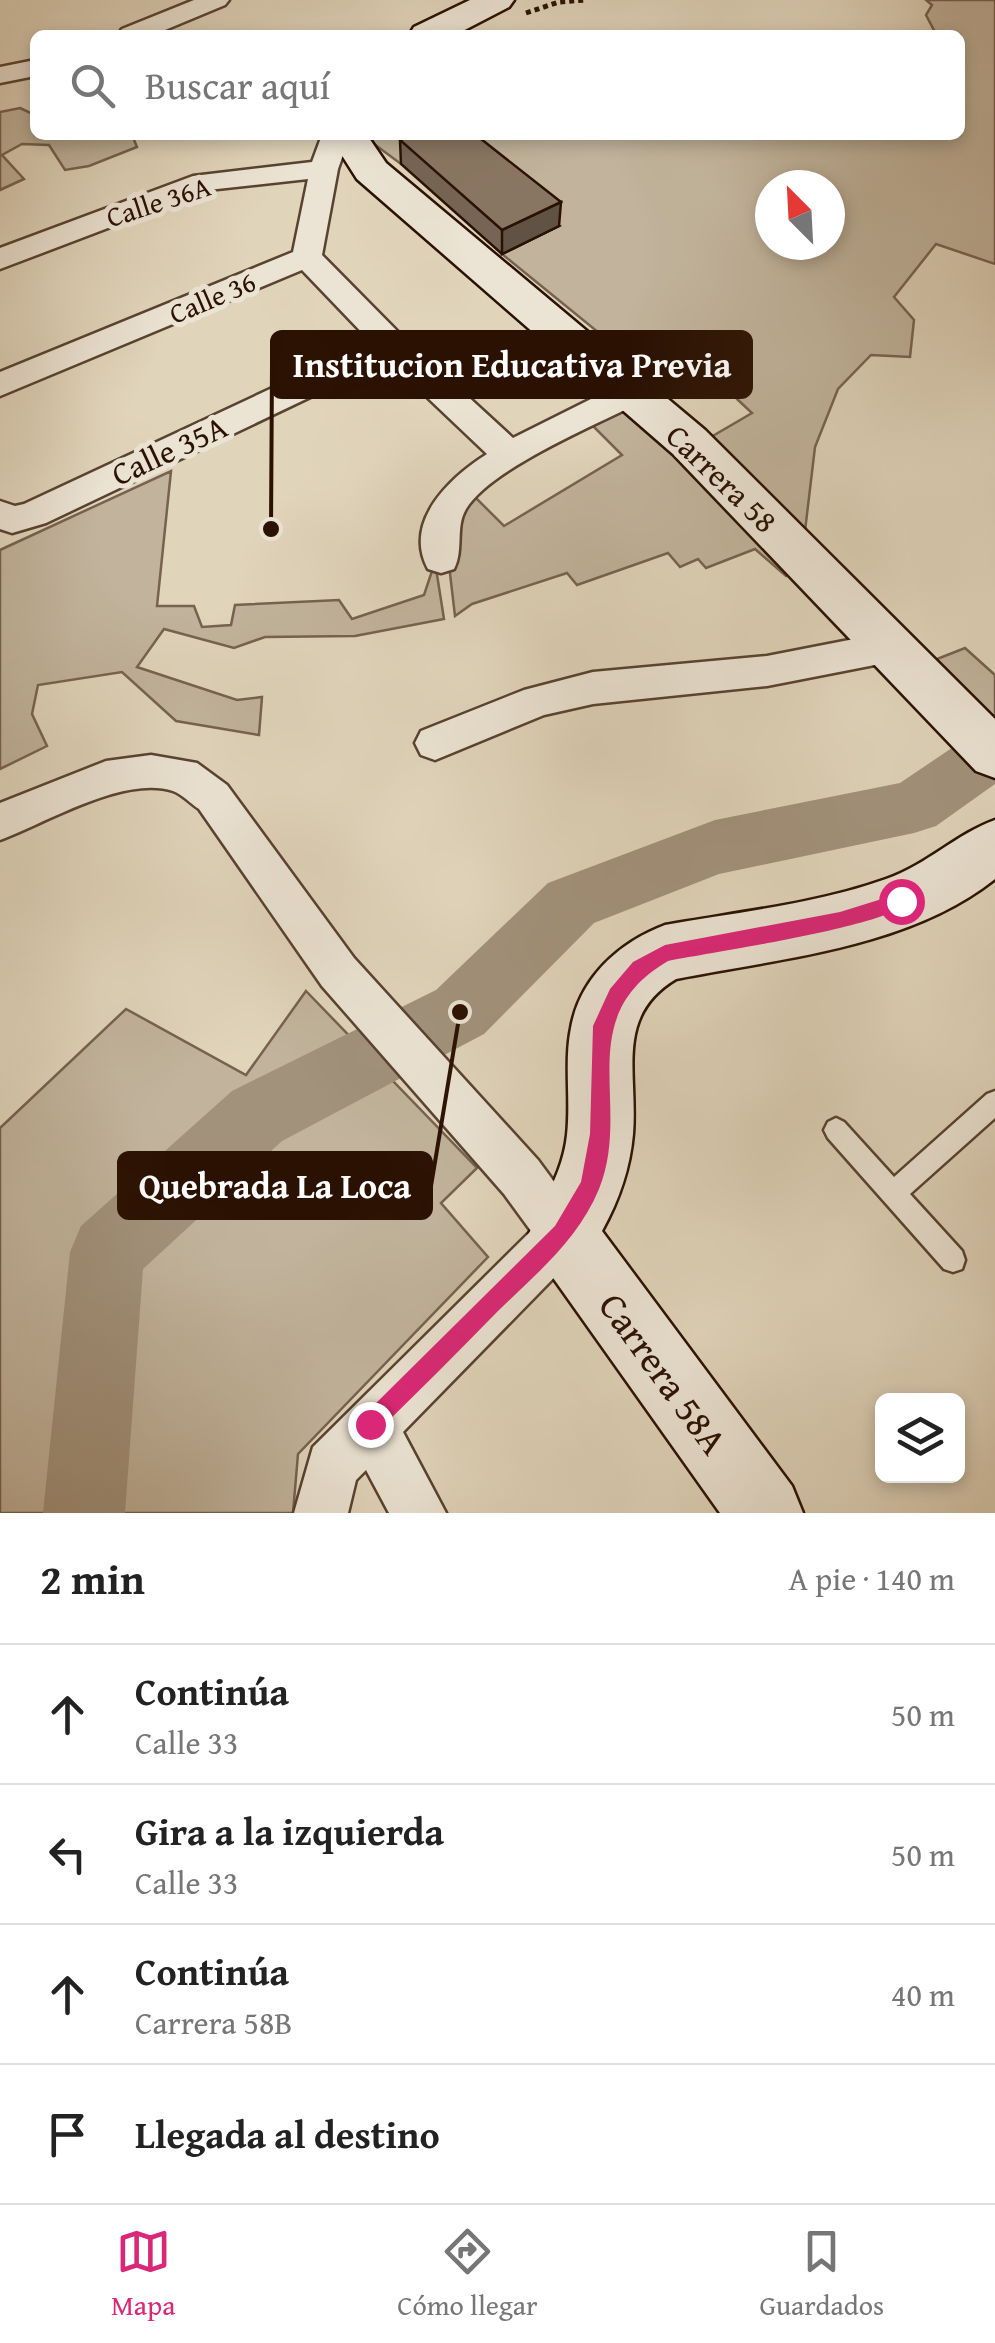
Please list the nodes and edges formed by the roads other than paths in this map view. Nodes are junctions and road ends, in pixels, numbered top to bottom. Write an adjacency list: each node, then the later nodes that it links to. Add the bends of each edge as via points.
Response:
1 (216, 0): 3 (street)
2 (486, 2): 4 (main road)
3 (143, 30)
4 (436, 30)
5 (30, 69): 6 (street)
6 (0, 76)
7 (336, 152): 8 (street); 9 (street, Calle 36A, via 203,182); 12 (main road, Carrera 58, via 372,171)
8 (308, 257): 10 (street); 11 (street, Calle 36)
9 (0, 259)
10 (392, 345): 13 (street); 14 (street, Calle 35A, via 34,514 12,520)
11 (0, 385)
12 (632, 393): 13 (street); 16 (main road, Carrera 58, via 690,442)
13 (511, 456): 15 (street, via 459,491 447,508)
14 (0, 514)
15 (441, 559)
16 (890, 647): 17 (street, via 767,670 593,688 538,701); 18 (main road, Carrera 58)
17 (435, 743)
18 (995, 755)
19 (0, 822): 24 (street, via 106,778 183,775 213,797 338,972 521,1177)
20 (995, 845): 24 (main road, via 956,875 901,901 840,920 665,953 639,968 602,1026 600,1134 590,1185)
21 (995, 1102): 23 (lane)
22 (836, 1130): 23 (lane)
23 (894, 1193): 25 (lane)
24 (562, 1234): 26 (street); 29 (main road, Carrera 58A)
25 (953, 1260)
26 (370, 1424): 27 (street, via 332,1466); 28 (street)
27 (321, 1513)
28 (419, 1513)
29 (765, 1513)

